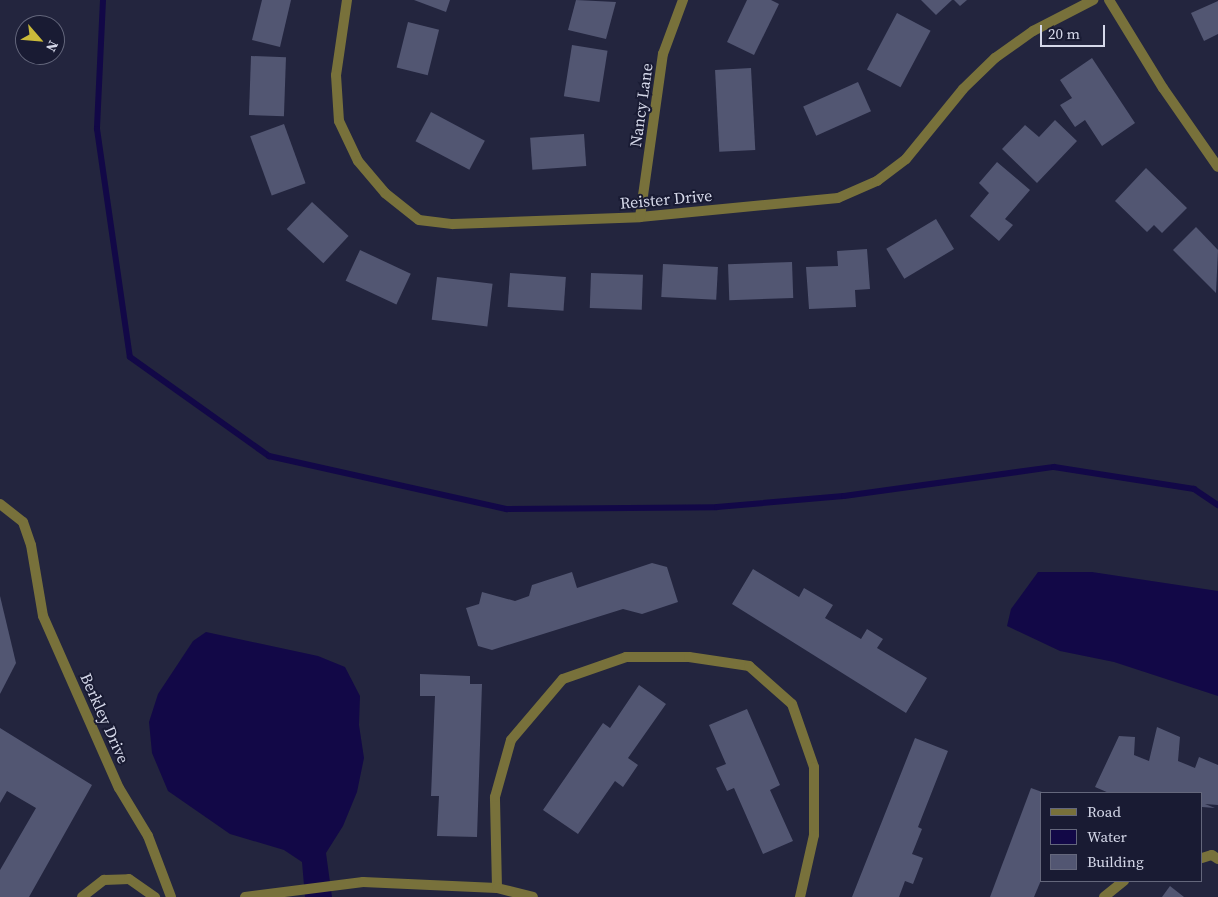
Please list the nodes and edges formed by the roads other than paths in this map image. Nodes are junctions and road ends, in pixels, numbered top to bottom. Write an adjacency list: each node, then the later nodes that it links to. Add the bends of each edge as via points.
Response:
1 (347, 0): 6 (street, Reister Drive, via 336,75 339,121 358,161 385,193 419,220 453,224)
2 (683, 0): 6 (street, Nancy Lane, via 663,54)
3 (1093, 0): 6 (street, Reister Drive, via 1033,31 995,58 963,89 906,159 877,181 838,198)
4 (1109, 0): 5 (street, via 1163,88)
5 (1218, 167)
6 (640, 217)
7 (0, 504): 14 (street, Berkley Drive, via 22,522 31,545 43,616 119,788 148,836)
8 (1203, 858): 9 (street, via 1212,855)
9 (1218, 858)
10 (1123, 882): 18 (street)
11 (497, 888): 15 (street, via 362,882); 16 (street); 17 (street, via 495,797 511,740 563,679 626,657 689,657 749,666 792,704 814,767 814,835)
12 (82, 897): 13 (street, via 104,880 129,879)
13 (155, 897)
14 (171, 897)
15 (245, 897)
16 (533, 897)
17 (800, 897)
18 (1104, 897)

